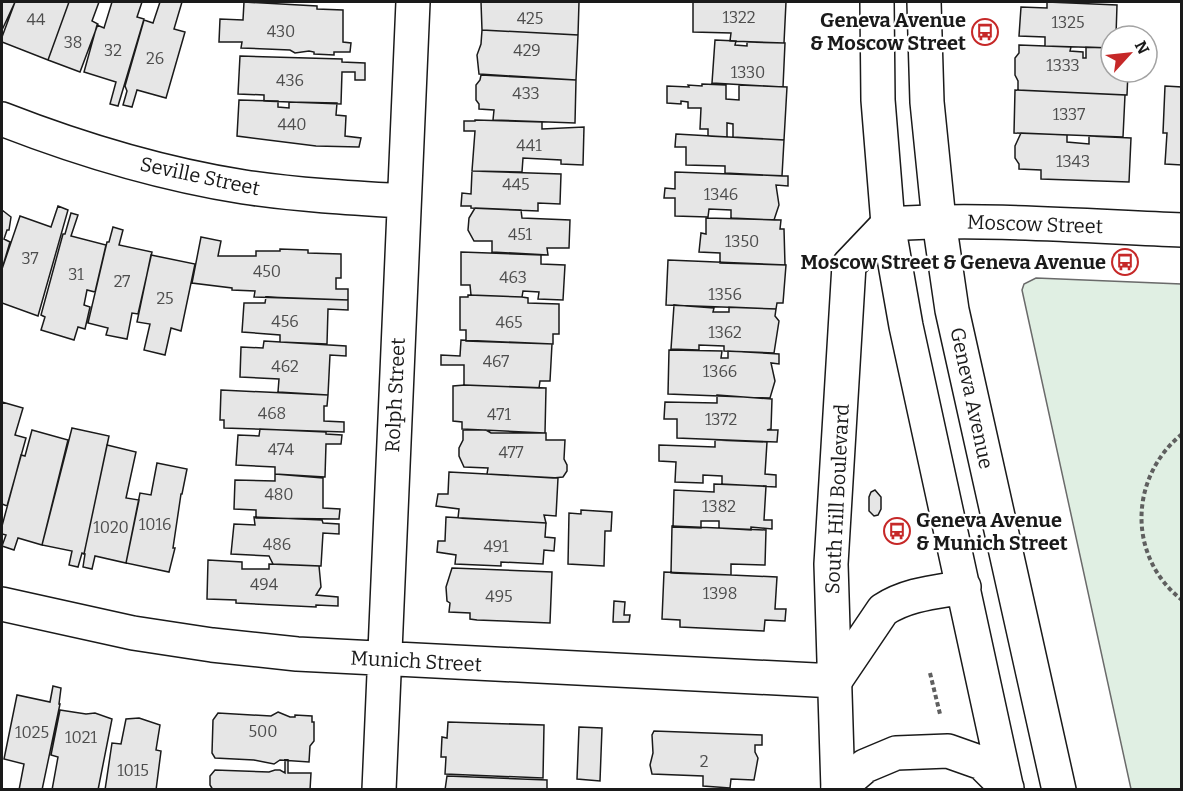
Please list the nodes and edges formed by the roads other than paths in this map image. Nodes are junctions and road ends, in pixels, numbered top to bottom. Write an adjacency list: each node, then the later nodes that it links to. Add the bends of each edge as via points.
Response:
1 (412, 2): 5 (street, Rolph Street)
2 (877, 2): 7 (street, via 878,99)
3 (924, 2): 6 (street, Geneva Avenue, via 927,102)
4 (2, 119): 5 (street, Seville Street, via 174,173 244,187)
5 (404, 201): 11 (street, Rolph Street)
6 (939, 221): 7 (street, Moscow Street); 8 (street, Moscow Street); 16 (street, Geneva Avenue, via 952,310)
7 (888, 224): 9 (street, via 906,326); 12 (street, South Hill Boulevard, via 849,265 831,564)
8 (1182, 230)
9 (964, 587): 12 (street, via 912,597 883,610); 15 (street)
10 (2, 604): 11 (street, Munich Street, via 133,633 212,645)
11 (384, 659): 12 (street, Munich Street); 13 (street, Rolph Street)
12 (835, 681): 14 (street, South Hill Boulevard)
13 (379, 789)
14 (838, 789): 15 (street, via 865,766 896,753 948,751 982,763)
15 (1007, 789)
16 (1059, 789)

